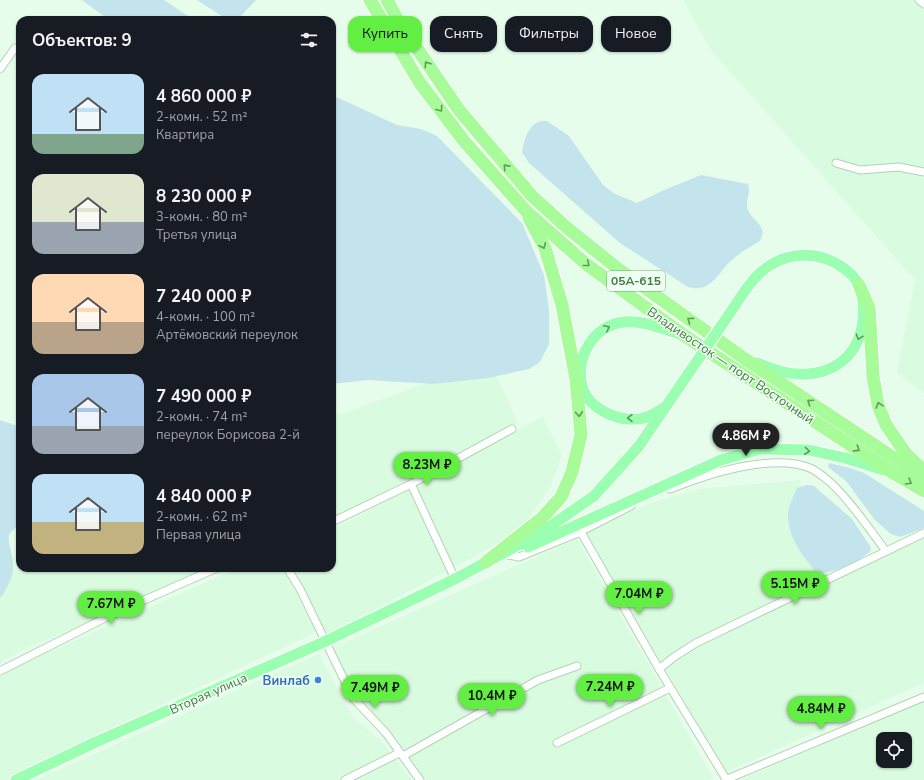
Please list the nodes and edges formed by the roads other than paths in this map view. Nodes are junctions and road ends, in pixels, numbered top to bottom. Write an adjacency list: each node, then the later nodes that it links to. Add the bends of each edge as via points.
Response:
1 (370, 0): 9 (highway, Владивосток — порт Восточный / 05А-615, one-way to 9, via 420,83 464,141)
2 (387, 0): 12 (highway, Владивосток — порт Восточный / 05А-615, one-way to 2, via 617,268 532,196 459,110 399,22)
3 (919, 0): 4 (street)
4 (924, 4)
5 (15, 48): 6 (street)
6 (0, 69)
7 (836, 163): 8 (street, via 860,170 899,167)
8 (924, 172)
9 (526, 211): 11 (highway, Владивосток — порт Восточный / 05А-615, one-way to 11, via 586,264); 25 (highway, one-way to 25, via 545,248 562,305 576,379 581,435 572,472 561,497 538,522)
10 (859, 285): 12 (main road, one-way to 12, via 863,310 860,333 854,349 844,360 826,371 810,374 783,372); 13 (main road, bridge, via 850,273 835,262 810,254 795,255 777,262 759,274); 15 (highway, one-way to 10, via 906,454 893,436 878,406 868,308)
11 (684, 336): 13 (main road, one-way to 11, via 647,418 624,418 606,414 590,401 582,386 581,369 585,350 595,335 606,327 623,322 642,322); 16 (highway, Владивосток — порт Восточный / 05А-615, one-way to 16)
12 (745, 359): 17 (highway, Владивосток — порт Восточный / 05А-615, one-way to 12)
13 (666, 407): 25 (main road, via 639,446 594,496 539,534)
14 (512, 429): 18 (street)
15 (924, 471)
16 (893, 473): 19 (highway, Владивосток — порт Восточный / 05А-615, one-way to 19); 24 (main road, one-way to 16, via 552,538 721,460 760,449 809,450)
17 (924, 478)
18 (411, 484): 20 (street); 28 (street)
19 (924, 491)
20 (336, 520)
21 (578, 533): 23 (street, via 647,498 723,469 787,464 810,468 830,482); 24 (street, via 519,557); 31 (street, via 582,534)
22 (924, 533): 23 (street)
23 (886, 551): 31 (street, via 696,643 674,656)
24 (508, 555): 25 (main road)
25 (486, 562): 28 (main road, Вторая улица)
26 (207, 572): 32 (street, via 117,612)
27 (289, 572): 29 (street)
28 (455, 580): 29 (main road, Вторая улица)
29 (324, 642): 36 (street, via 353,698 386,733); 37 (main road, Вторая улица, via 89,745)
30 (577, 666): 36 (street, via 538,680)
31 (659, 669): 33 (street)
32 (0, 671)
33 (670, 688): 35 (street); 40 (street)
34 (924, 697): 40 (street)
35 (557, 743)
36 (401, 754): 38 (street); 39 (street)
37 (16, 780)
38 (344, 780)
39 (420, 780)
40 (725, 780)

